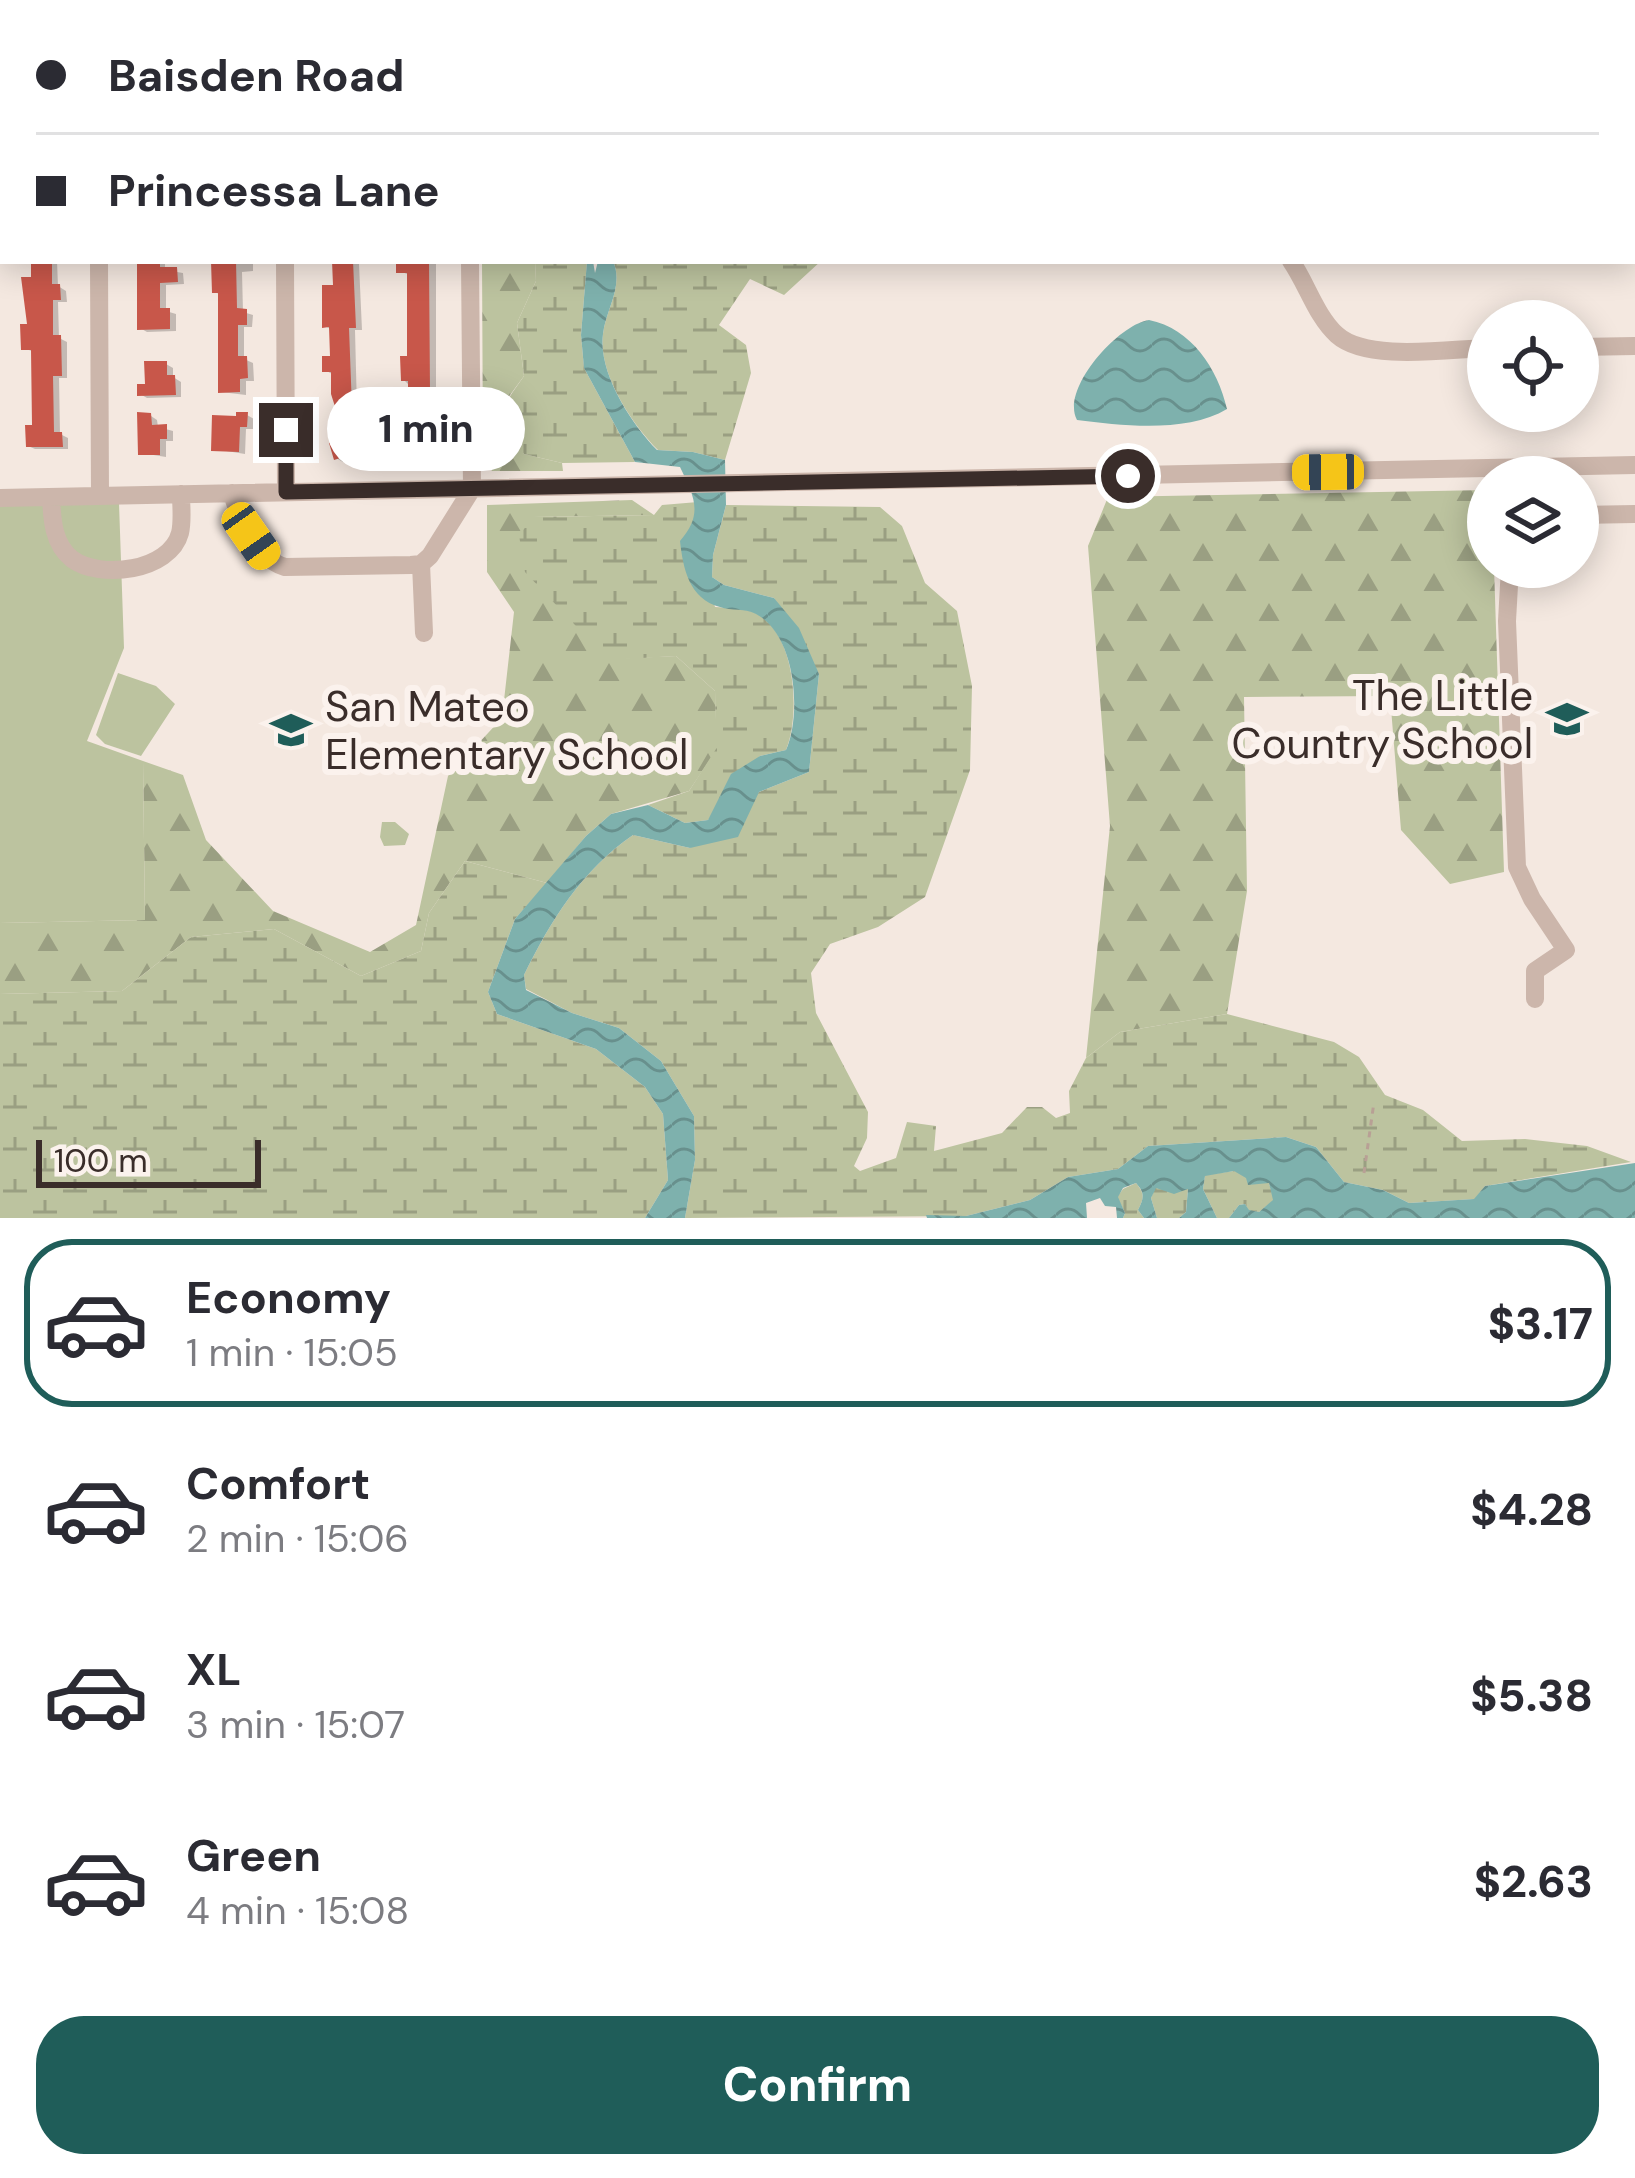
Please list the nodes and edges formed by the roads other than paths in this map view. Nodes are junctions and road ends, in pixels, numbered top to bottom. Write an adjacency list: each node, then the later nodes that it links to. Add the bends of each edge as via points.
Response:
1 (99, 264): 15 (street)
2 (285, 264): 12 (street)
3 (470, 264): 11 (street)
4 (1293, 264): 7 (street, via 1324,319 1348,342 1382,350)
5 (1635, 346): 6 (street)
6 (1599, 347)
7 (1467, 348)
8 (1635, 465): 9 (street)
9 (1599, 467)
10 (1467, 473): 11 (street)
11 (472, 489): 12 (street); 20 (street)
12 (286, 492): 13 (street)
13 (232, 493): 14 (street); 20 (street, via 273,563)
14 (181, 494): 15 (street); 16 (street, via 172,548 144,567 94,568 72,559 56,538)
15 (100, 496): 16 (street)
16 (51, 497): 17 (street)
17 (0, 498)
18 (1635, 514): 19 (street)
19 (1599, 515)
20 (421, 564): 22 (street)
21 (1509, 588): 23 (street, via 1517,867 1566,950 1535,971)
22 (424, 633)
23 (1535, 999)

